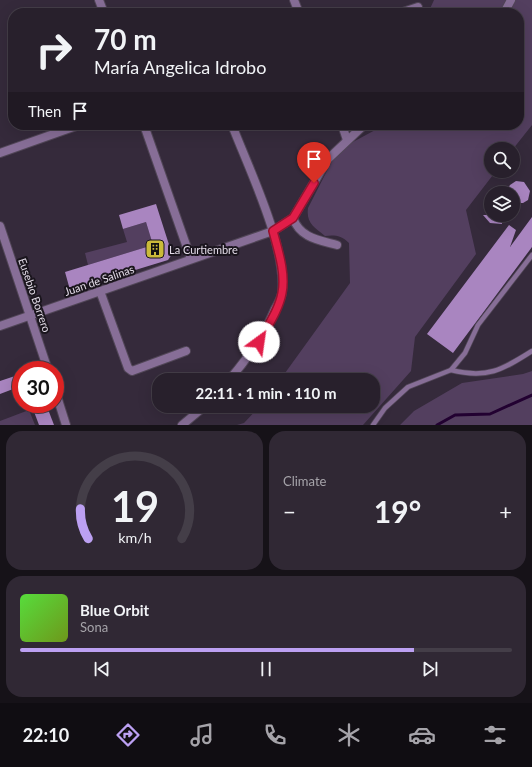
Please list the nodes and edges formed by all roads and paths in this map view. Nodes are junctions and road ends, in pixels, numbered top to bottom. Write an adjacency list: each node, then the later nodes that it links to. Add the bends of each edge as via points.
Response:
1 (65, 130): 7 (street)
2 (146, 130): 13 (street)
3 (234, 130): 10 (street)
4 (344, 130): 6 (street)
5 (358, 130): 6 (street)
6 (347, 140): 8 (street, via 328,160)
7 (0, 153)
8 (293, 218): 10 (street, Juan de Salinas); 11 (street, via 295,224 308,237)
9 (0, 226): 15 (street, Eusebio Borrero)
10 (273, 231): 13 (street, Juan de Salinas); 21 (street, via 281,262 282,294 270,322 253,351)
11 (337, 245)
12 (532, 254): 20 (lane, via 478,325 465,353)
13 (191, 259): 14 (street, Juan de Salinas)
14 (100, 291): 15 (street, Juan de Salinas); 17 (street, via 128,368 132,371)
15 (30, 316): 16 (street, Juan de Salinas); 19 (street, Eusebio Borrero)
16 (0, 326)
17 (186, 351)
18 (532, 351): 20 (lane, via 491,373 469,374)
19 (45, 361)
20 (451, 370): 26 (lane, via 408,387 385,408)
21 (235, 373)
22 (62, 413): 24 (street)
23 (197, 413): 25 (street)
24 (66, 425)
25 (182, 425)
26 (373, 425)

